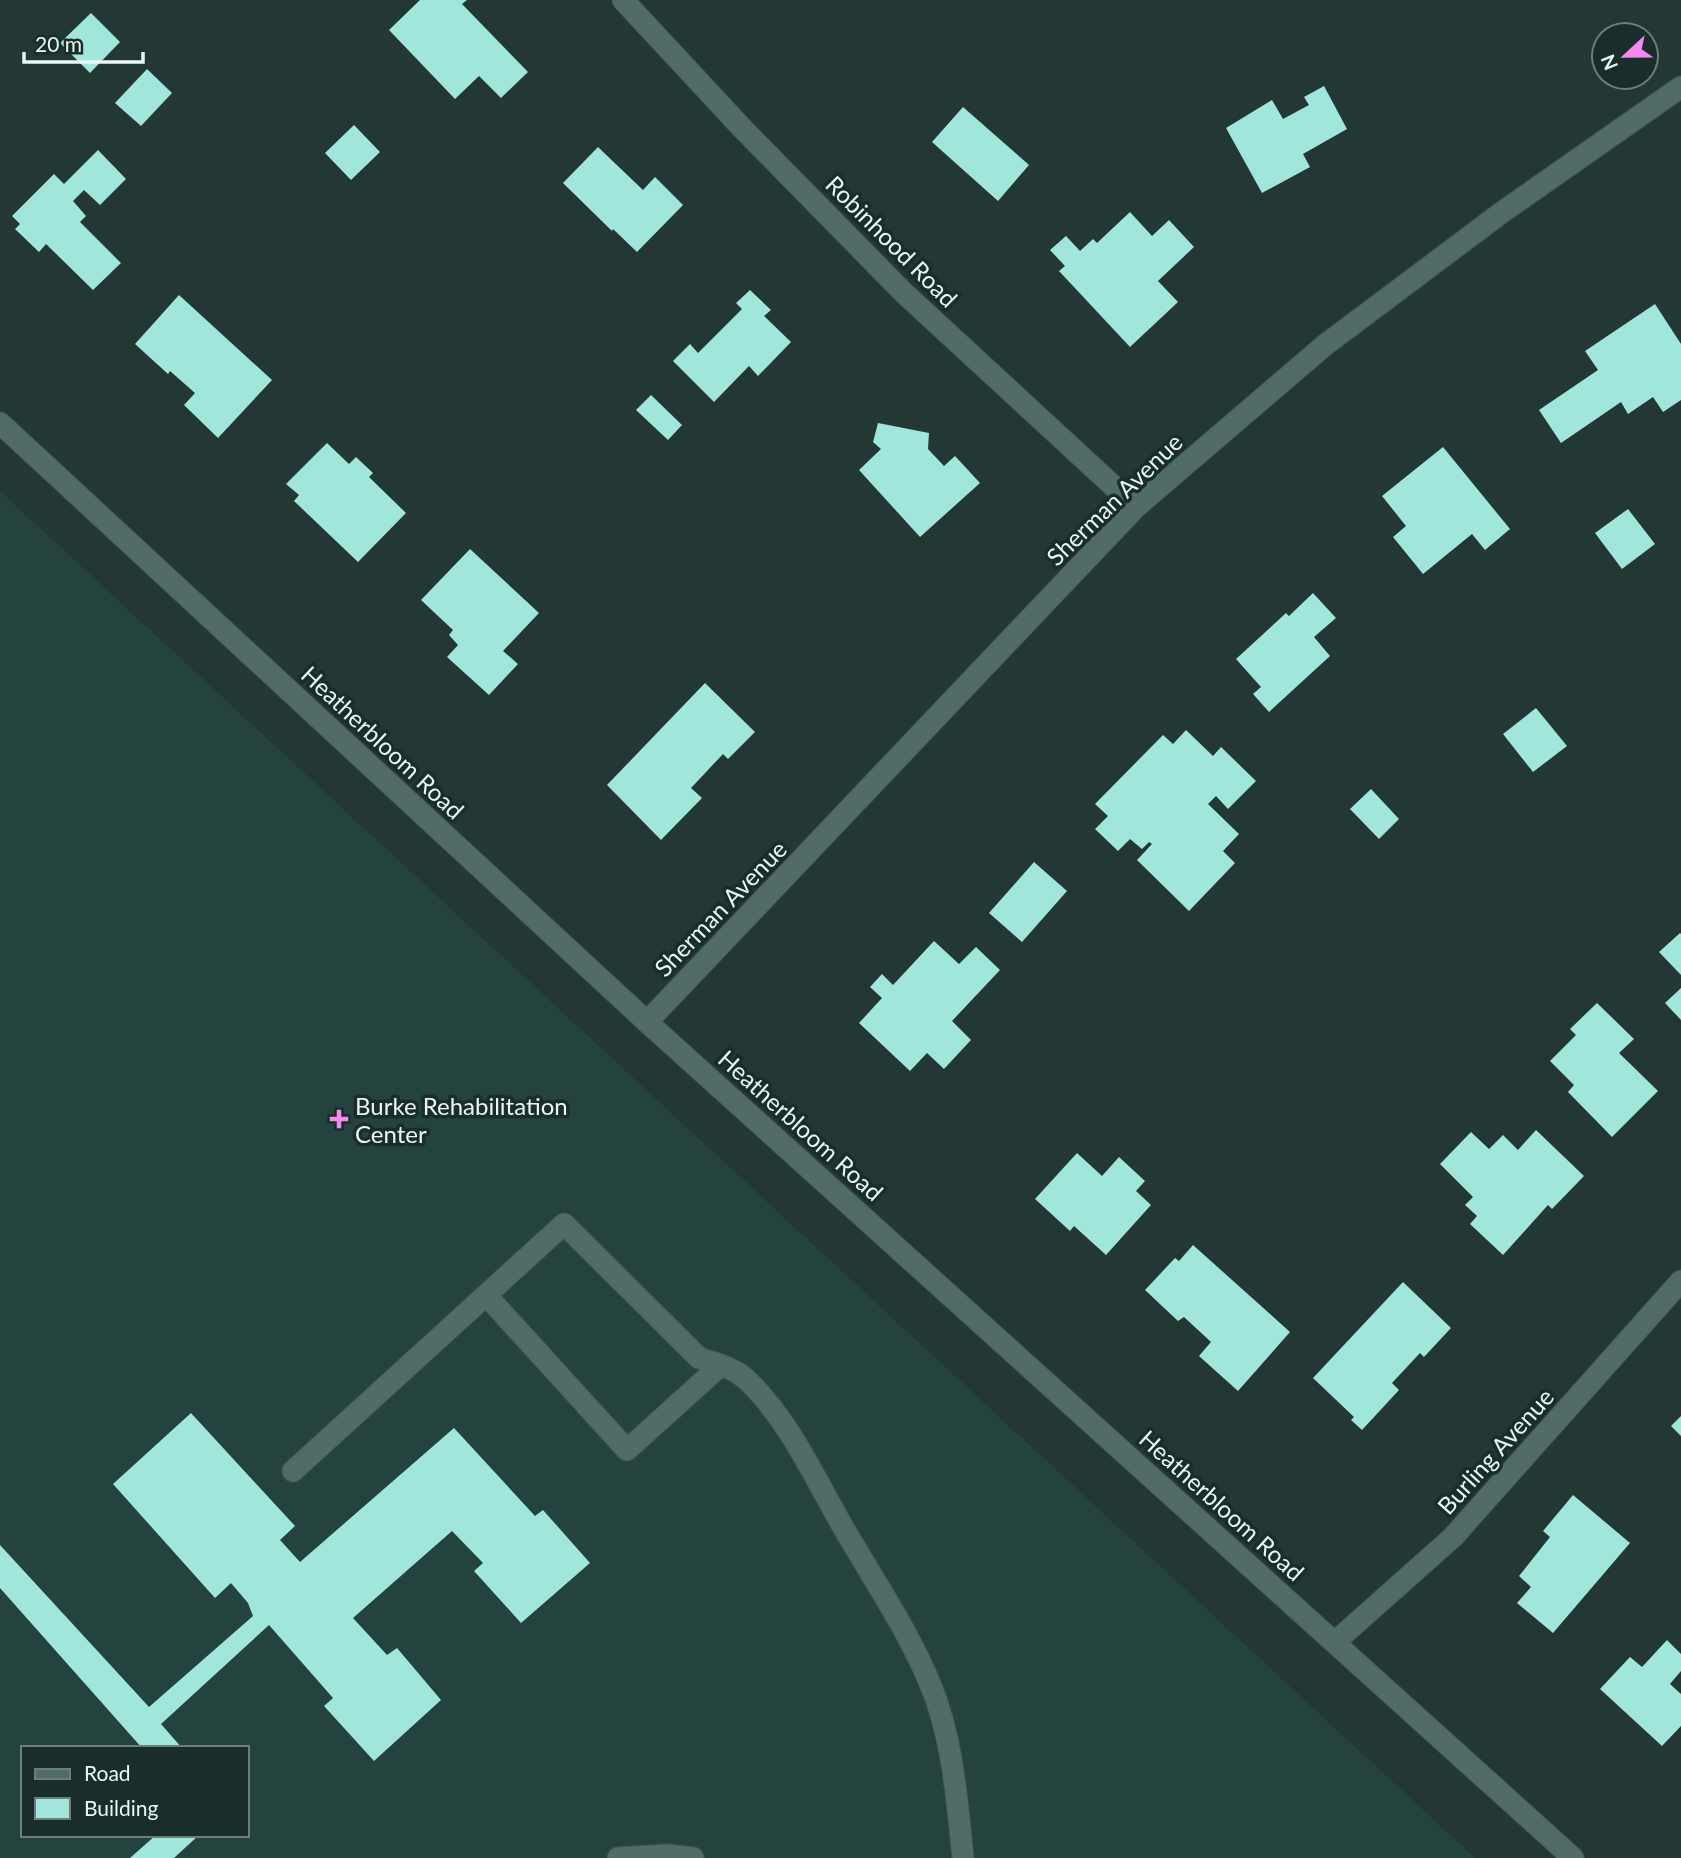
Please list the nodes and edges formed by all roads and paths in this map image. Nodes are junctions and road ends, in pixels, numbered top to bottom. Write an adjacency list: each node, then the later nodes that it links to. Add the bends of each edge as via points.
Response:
1 (623, 0): 4 (street, Robinhood Road, via 904,293)
2 (1681, 87): 4 (street, Sherman Avenue, via 1501,213 1325,345)
3 (0, 423): 5 (street, Heatherbloom Road)
4 (1136, 507): 5 (street, Sherman Avenue)
5 (648, 1022): 10 (street, Heatherbloom Road)
6 (1681, 1281): 10 (street, Burling Avenue, via 1454,1537)
7 (486, 1295): 8 (street, via 564,1224 699,1358); 8 (street, via 628,1450); 9 (street)
8 (721, 1364): 13 (street, via 746,1378 783,1424 931,1686 947,1739)
9 (293, 1471)
10 (1335, 1642): 14 (street, Heatherbloom Road)
11 (618, 1858): 12 (street)
12 (693, 1858)
13 (963, 1858)
14 (1573, 1858)

